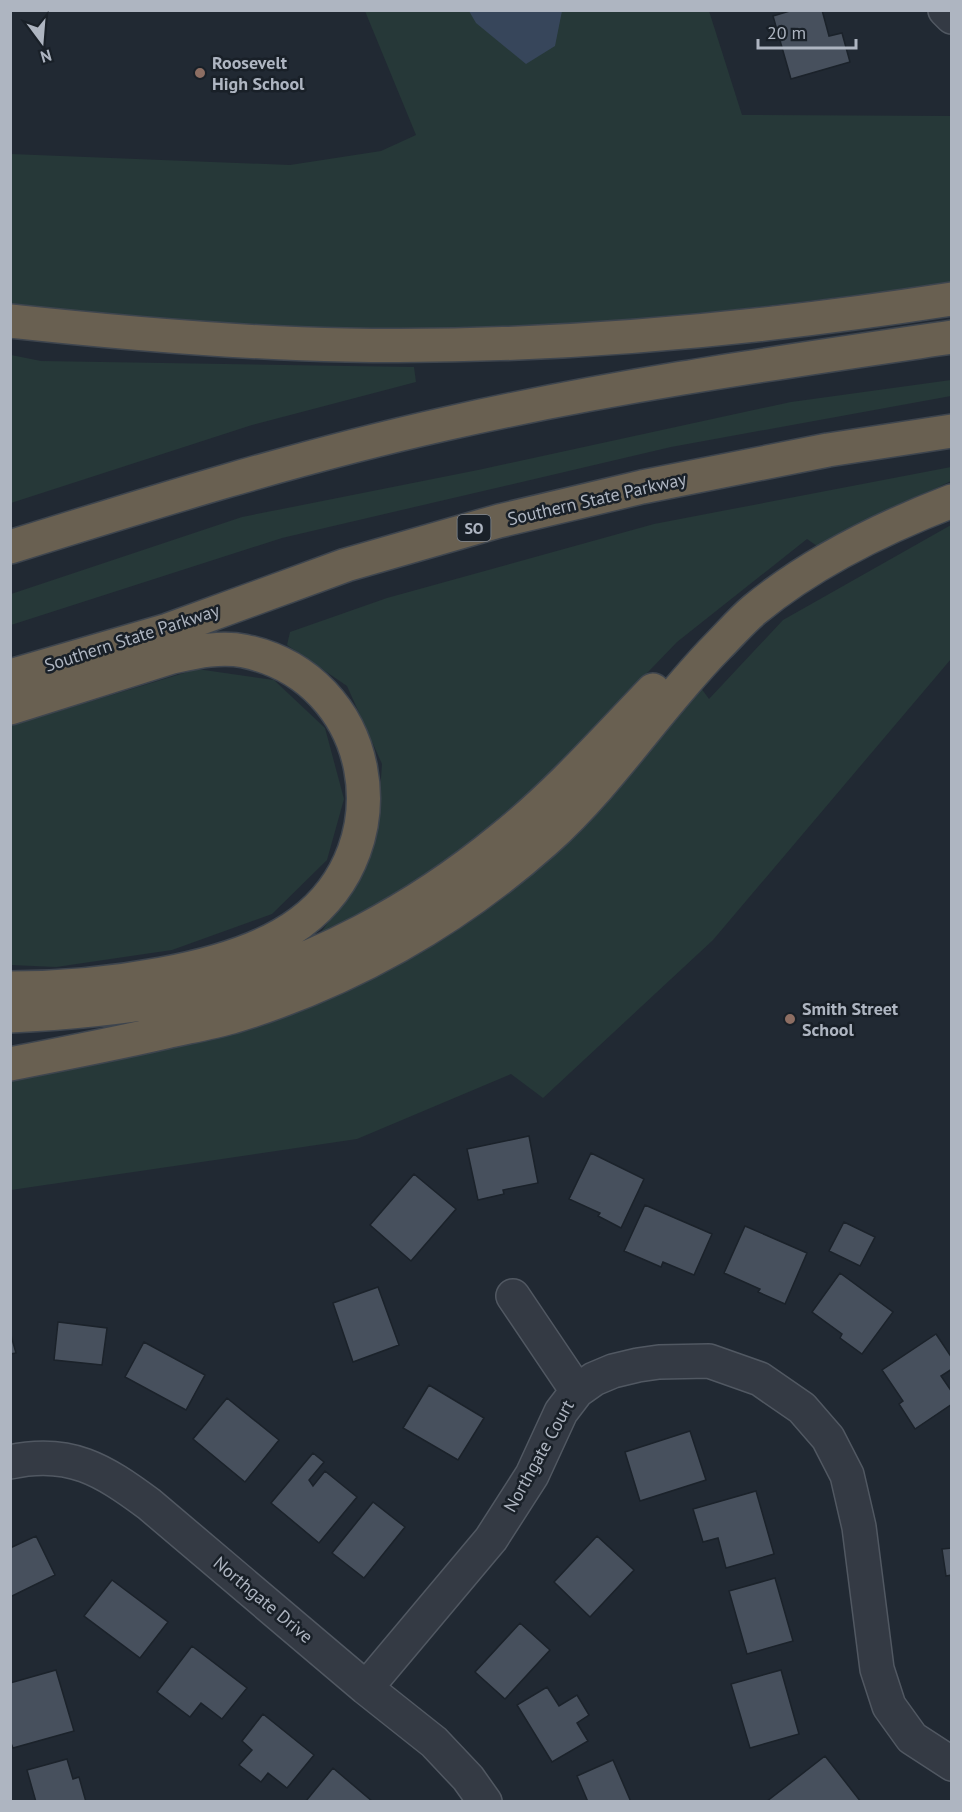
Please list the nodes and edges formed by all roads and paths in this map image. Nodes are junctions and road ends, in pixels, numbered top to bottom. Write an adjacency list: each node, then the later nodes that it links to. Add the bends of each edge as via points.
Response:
1 (945, 10): 2 (street)
2 (951, 17)
3 (951, 299): 4 (highway, via 695,331 443,344 347,345 212,339)
4 (10, 321)
5 (951, 337): 8 (highway, via 678,378 445,424 252,473)
6 (951, 430): 10 (highway, Southern State Parkway / SO, via 666,482 499,521 346,565 168,630)
7 (951, 501): 9 (highway, via 861,542 792,581)
8 (10, 547)
9 (752, 611): 13 (highway, via 683,659 572,773 468,866 367,927 298,961 208,991 104,1010); 14 (highway, via 666,702 579,809 512,869 404,944 310,989 231,1017)
10 (10, 676)
11 (10, 708): 12 (highway, via 172,657 197,651 242,651 288,668 326,698 358,752 364,793 358,841 349,866 320,906 278,937 228,958 146,976 59,987)
12 (10, 988)
13 (10, 1016)
14 (10, 1064)
15 (513, 1296): 16 (street)
16 (577, 1391): 18 (street, Northgate Court, via 561,1412 532,1475 491,1539); 19 (street, Northgate Court, via 594,1379 638,1365 709,1361 760,1379 802,1408 828,1438 847,1475 859,1527 877,1669 889,1706 912,1738)
17 (10, 1462): 18 (street, Northgate Drive, via 33,1457 79,1462 112,1477)
18 (366, 1688): 20 (street, Northgate Drive, via 434,1742)
19 (951, 1764)
20 (485, 1802)

